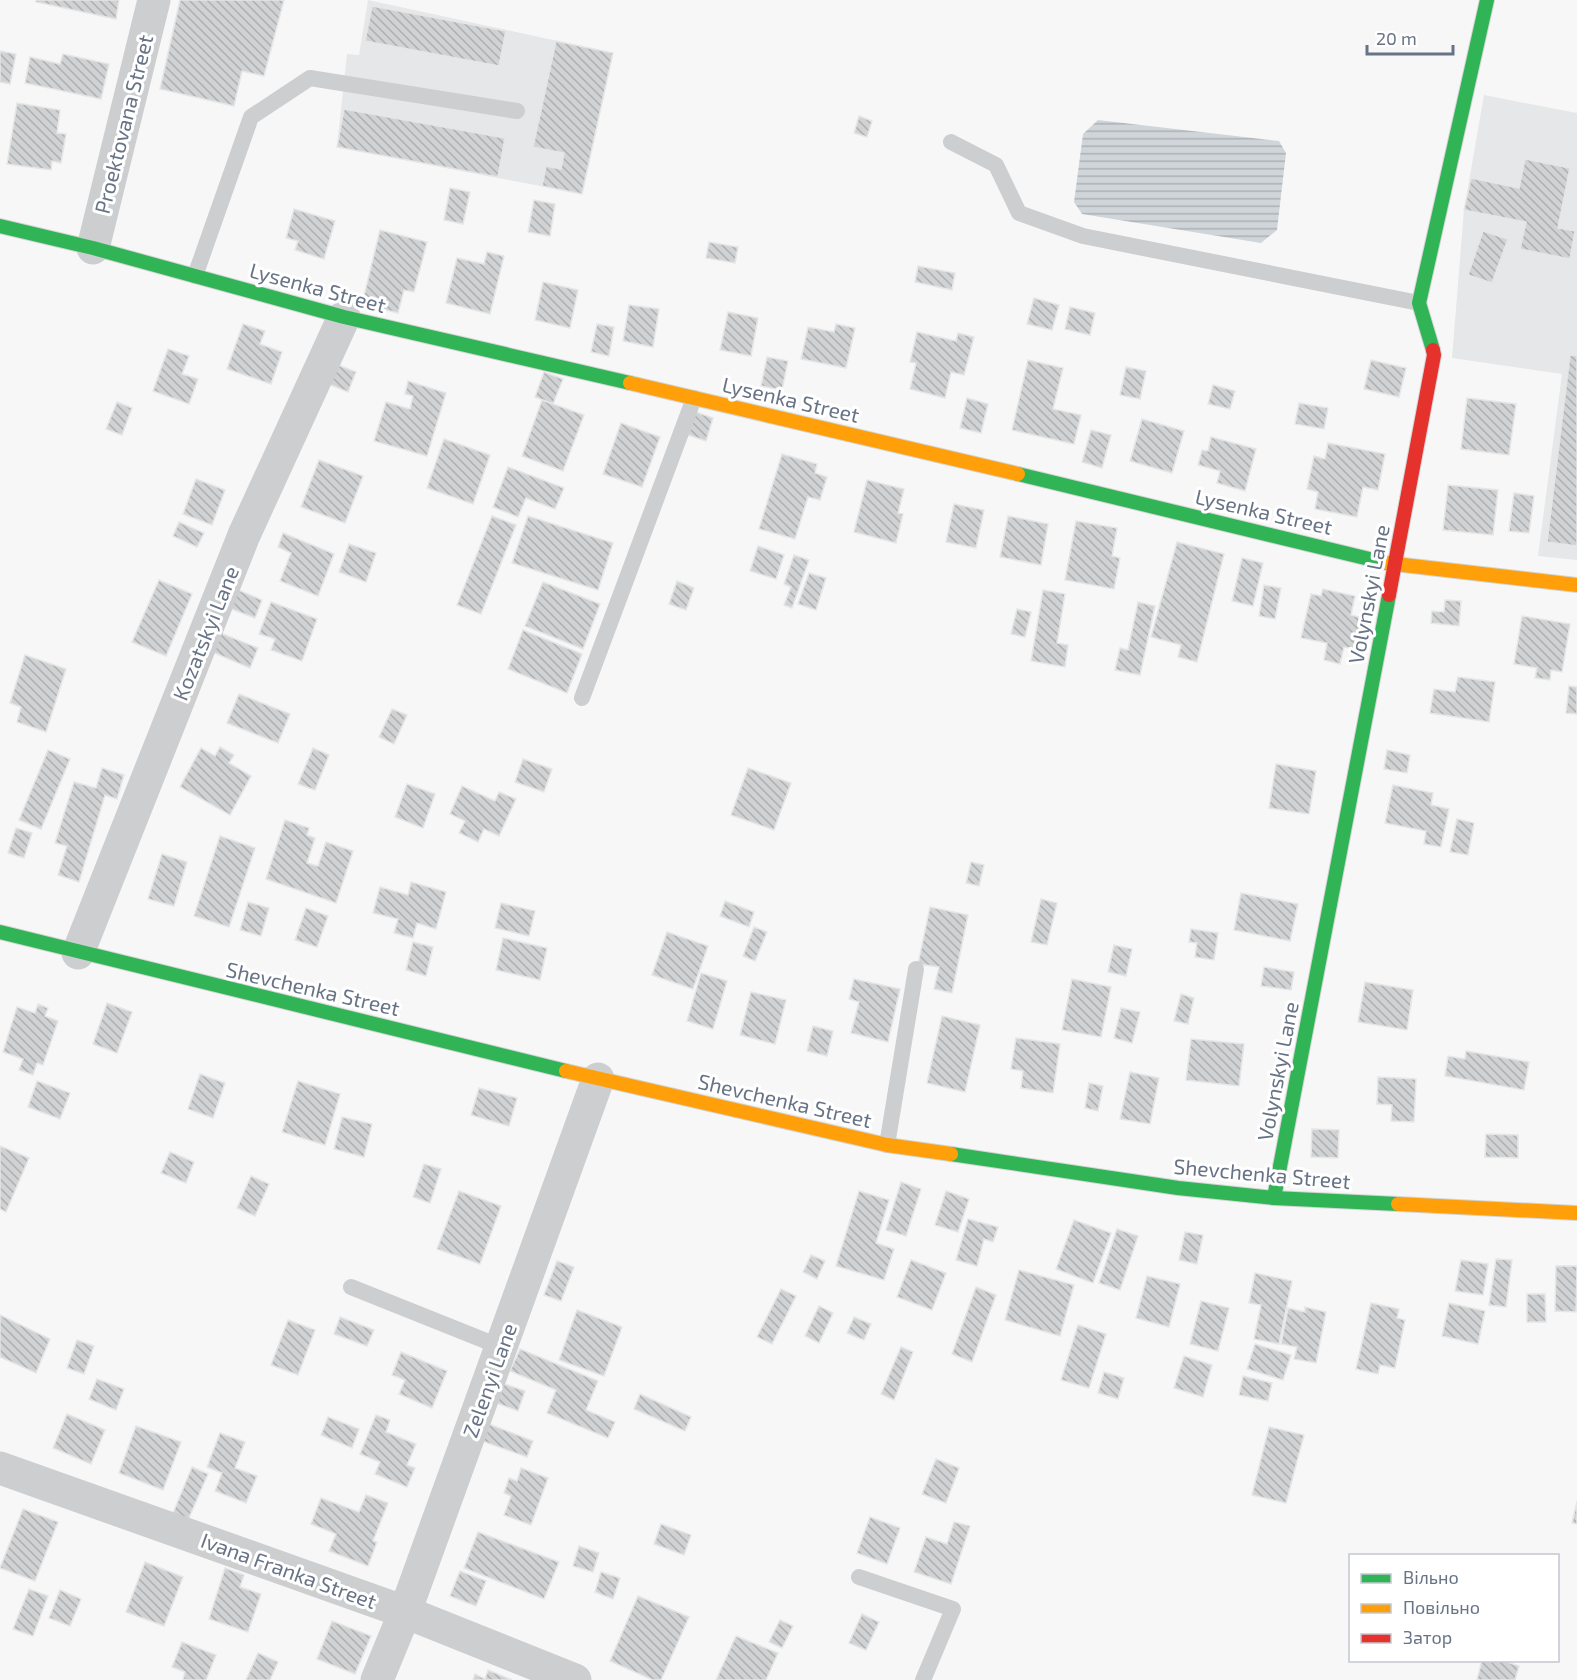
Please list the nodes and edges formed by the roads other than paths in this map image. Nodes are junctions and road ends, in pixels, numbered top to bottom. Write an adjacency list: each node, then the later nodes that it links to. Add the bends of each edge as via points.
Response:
1 (154, 0): 6 (street, Proektovana Street)
2 (1487, 0): 8 (street, Volynskyi Lane)
3 (517, 111): 7 (lane, via 310,78 251,117)
4 (951, 142): 8 (lane, via 996,165 1019,213 1083,236)
5 (0, 226): 6 (street, Lysenka Street)
6 (93, 248): 7 (street, Lysenka Street)
7 (195, 276): 9 (street, Lysenka Street)
8 (1419, 303): 11 (street, Volynskyi Lane, via 1434,355)
9 (344, 317): 10 (street, Lysenka Street); 15 (street, Kozatskyi Lane, via 244,535)
10 (694, 398): 11 (street, Lysenka Street); 13 (lane)
11 (1396, 565): 12 (street, Lysenka Street); 19 (street, Volynskyi Lane)
12 (1577, 585)
13 (582, 698)
14 (0, 932): 15 (street, Shevchenka Street)
15 (78, 953): 17 (street, Shevchenka Street)
16 (916, 969): 18 (lane)
17 (598, 1079): 18 (street, Shevchenka Street); 22 (street, Zelenyi Lane)
18 (887, 1145): 19 (street, Shevchenka Street, via 1178,1188)
19 (1274, 1198): 20 (street, Shevchenka Street)
20 (1577, 1213)
21 (351, 1287): 22 (lane)
22 (501, 1347): 25 (street, Zelenyi Lane)
23 (0, 1468): 25 (street, Ivana Franka Street)
24 (859, 1577): 28 (lane, via 953,1609)
25 (405, 1612): 26 (street, Zelenyi Lane); 27 (street, Ivana Franka Street)
26 (377, 1680)
27 (574, 1680)
28 (923, 1680)

